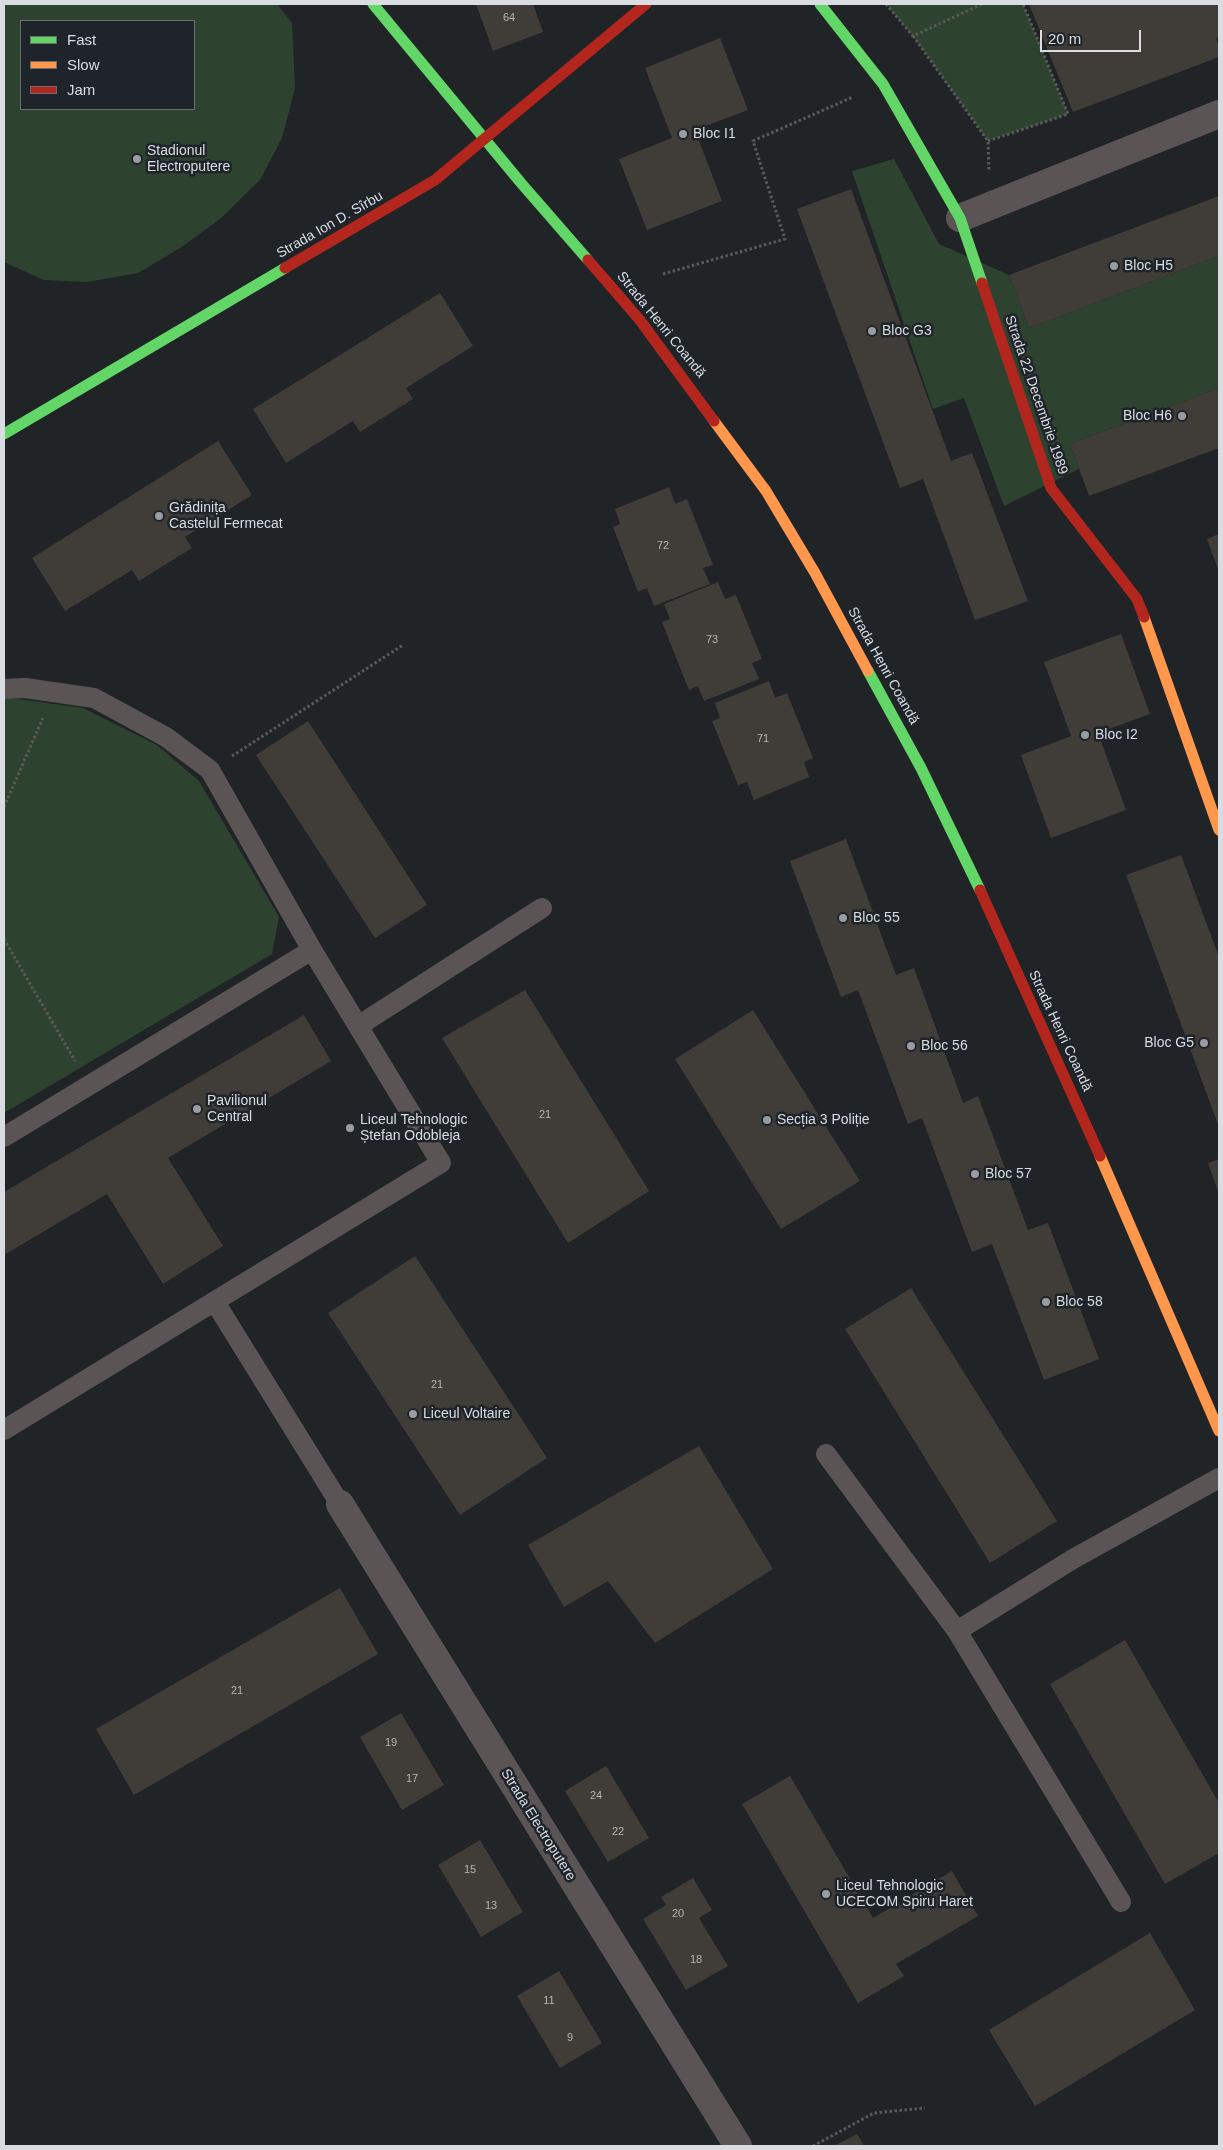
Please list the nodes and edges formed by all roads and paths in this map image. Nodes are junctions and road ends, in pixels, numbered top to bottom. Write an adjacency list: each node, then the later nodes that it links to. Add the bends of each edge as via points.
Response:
1 (374, 4): 10 (street, Strada Henri Coandă)
2 (646, 4): 10 (street, Strada Ion D. Sîrbu)
3 (820, 4): 8 (street, Strada 22 Decembrie 1989)
4 (886, 4): 7 (path)
5 (982, 4): 7 (path)
6 (1023, 4): 11 (path, via 1068,114)
7 (913, 36): 11 (path)
8 (883, 84): 13 (street, Strada 22 Decembrie 1989); 14 (path, via 754,141 784,239)
9 (1219, 114): 12 (street)
10 (484, 138): 15 (street, Strada Ion D. Sîrbu, via 435,180); 30 (street, Strada Henri Coandă, via 520,184 645,326 766,491 815,573 921,768 978,886 1096,1146)
11 (988, 141): 12 (path)
12 (990, 205): 13 (street)
13 (960, 218): 21 (street, Strada 22 Decembrie 1989, via 1051,488 1137,599)
14 (663, 274)
15 (4, 434)
16 (403, 645): 19 (path)
17 (4, 689): 18 (lane, via 25,688)
18 (54, 693): 19 (lane, via 94,698 166,737); 20 (path)
19 (210, 770): 24 (lane)
20 (4, 807)
21 (1219, 830)
22 (542, 908): 25 (lane)
23 (4, 938): 26 (path)
24 (312, 950): 25 (lane); 26 (lane)
25 (358, 1026): 28 (lane, via 441,1163)
26 (89, 1085): 27 (lane)
27 (4, 1137)
28 (214, 1302): 29 (lane); 33 (lane)
29 (4, 1430)
30 (1219, 1431)
31 (826, 1454): 34 (lane)
32 (1219, 1478): 34 (lane, via 1073,1559)
33 (340, 1504): 37 (street, Strada Electroputere)
34 (958, 1631): 35 (lane)
35 (1121, 1902)
36 (925, 2108): 38 (path, via 874,2113)
37 (738, 2146)
38 (813, 2146)

